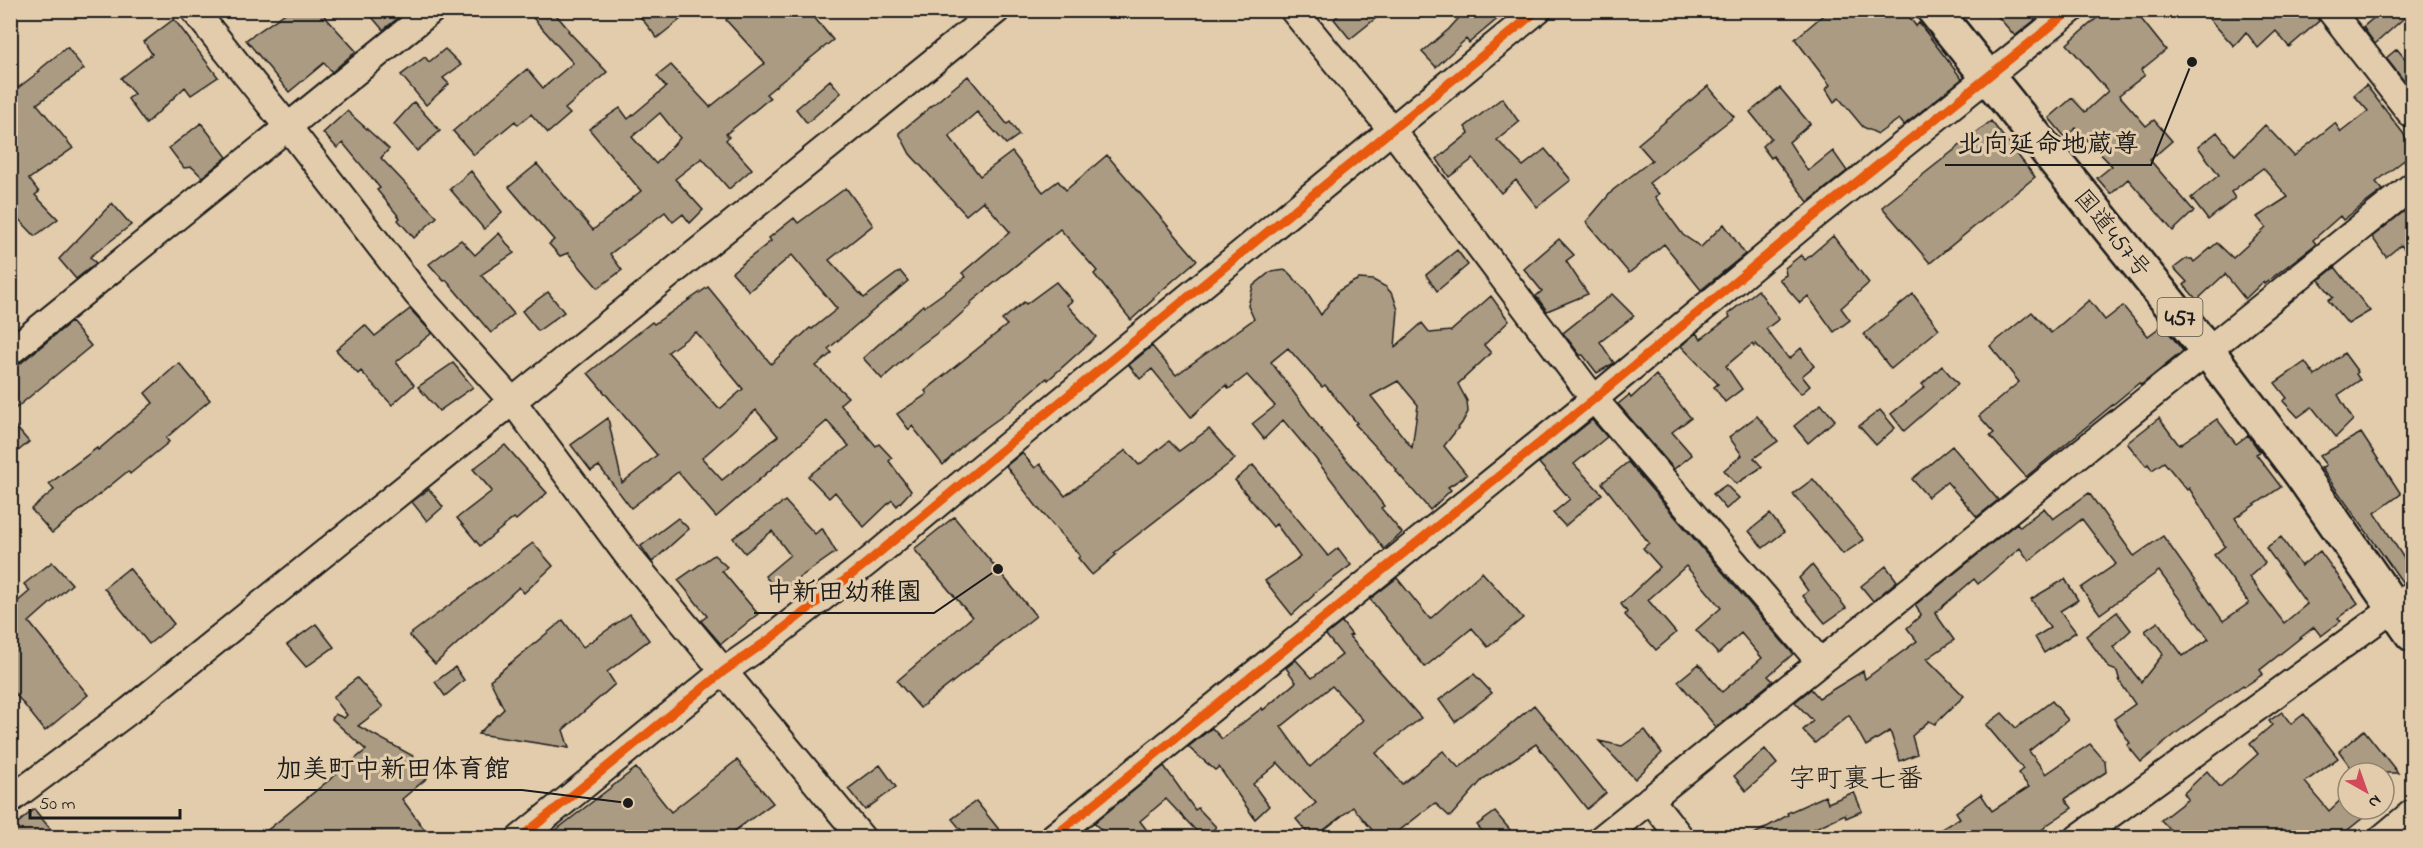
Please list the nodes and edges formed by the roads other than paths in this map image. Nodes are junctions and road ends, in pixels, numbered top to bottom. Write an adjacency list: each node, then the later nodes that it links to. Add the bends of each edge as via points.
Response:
1 (194, 10): 11 (street)
2 (432, 10): 11 (street)
3 (997, 10): 17 (street)
4 (1293, 10): 12 (street)
5 (1538, 10): 12 (street)
6 (1934, 10): 9 (highway, 国道457号 / 457)
7 (2071, 10): 9 (street)
8 (2330, 10): 10 (street)
9 (1988, 77): 14 (highway, 国道457号 / 457); 16 (street)
10 (2412, 115)
11 (288, 127): 15 (street); 17 (street, via 417,294)
12 (1392, 130): 16 (street); 20 (street, via 869,561)
13 (2412, 186): 14 (street)
14 (2207, 350): 18 (highway, 国道457号 / 457); 19 (street)
15 (10, 352)
16 (1594, 399): 19 (street); 26 (street)
17 (513, 402): 20 (street, via 628,556); 22 (street, via 129,711)
18 (2406, 613): 29 (street)
19 (1820, 662): 21 (street)
20 (724, 671): 24 (street); 25 (street)
21 (1650, 799): 27 (street); 28 (street)
22 (10, 800)
23 (2412, 813): 30 (street)
24 (520, 837)
25 (862, 837)
26 (1052, 837)
27 (1602, 837)
28 (1681, 837)
29 (2078, 837)
30 (2382, 837)

